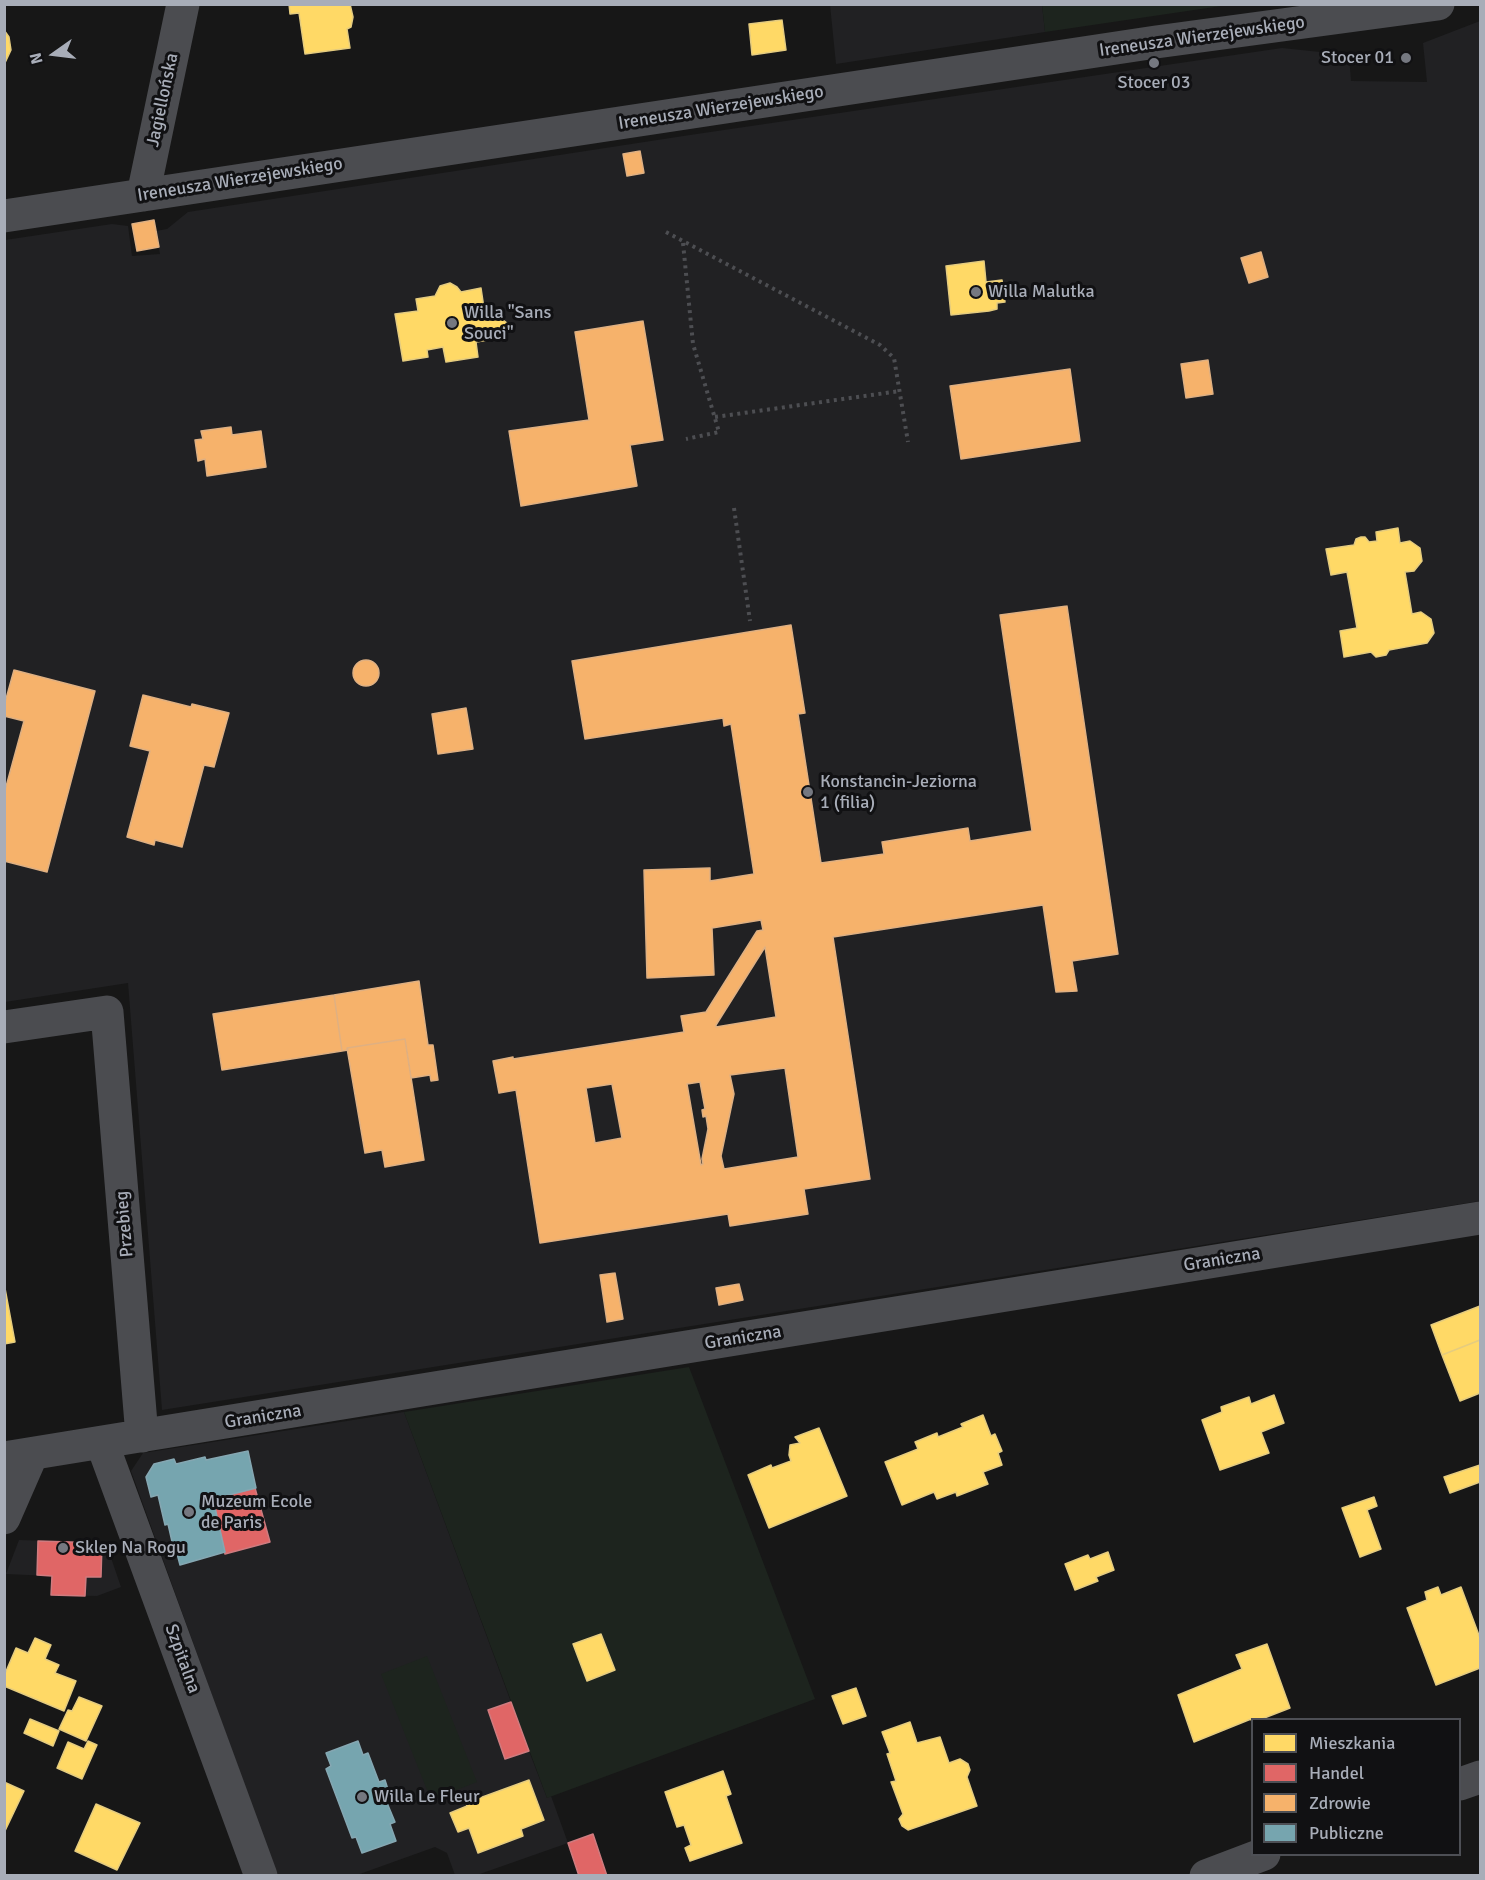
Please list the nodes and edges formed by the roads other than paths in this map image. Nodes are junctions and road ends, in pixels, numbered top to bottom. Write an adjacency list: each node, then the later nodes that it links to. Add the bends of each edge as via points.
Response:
1 (183, 4): 3 (street, Jagiellońska)
2 (1438, 4): 3 (street, Ireneusza Wierzejewskiego, via 1156,42)
3 (143, 195): 4 (street, Ireneusza Wierzejewskiego)
4 (4, 216)
5 (4, 1027): 7 (street, Przebieg, via 107,1012)
6 (1480, 1218): 7 (street, Graniczna)
7 (142, 1436): 8 (street, Graniczna)
8 (102, 1443): 9 (street, Graniczna); 14 (street, Szpitalna)
9 (18, 1456): 10 (street)
10 (4, 1518)
11 (1480, 1777): 12 (street)
12 (1461, 1784)
13 (1258, 1856): 15 (street)
14 (261, 1875)
15 (1206, 1875)

